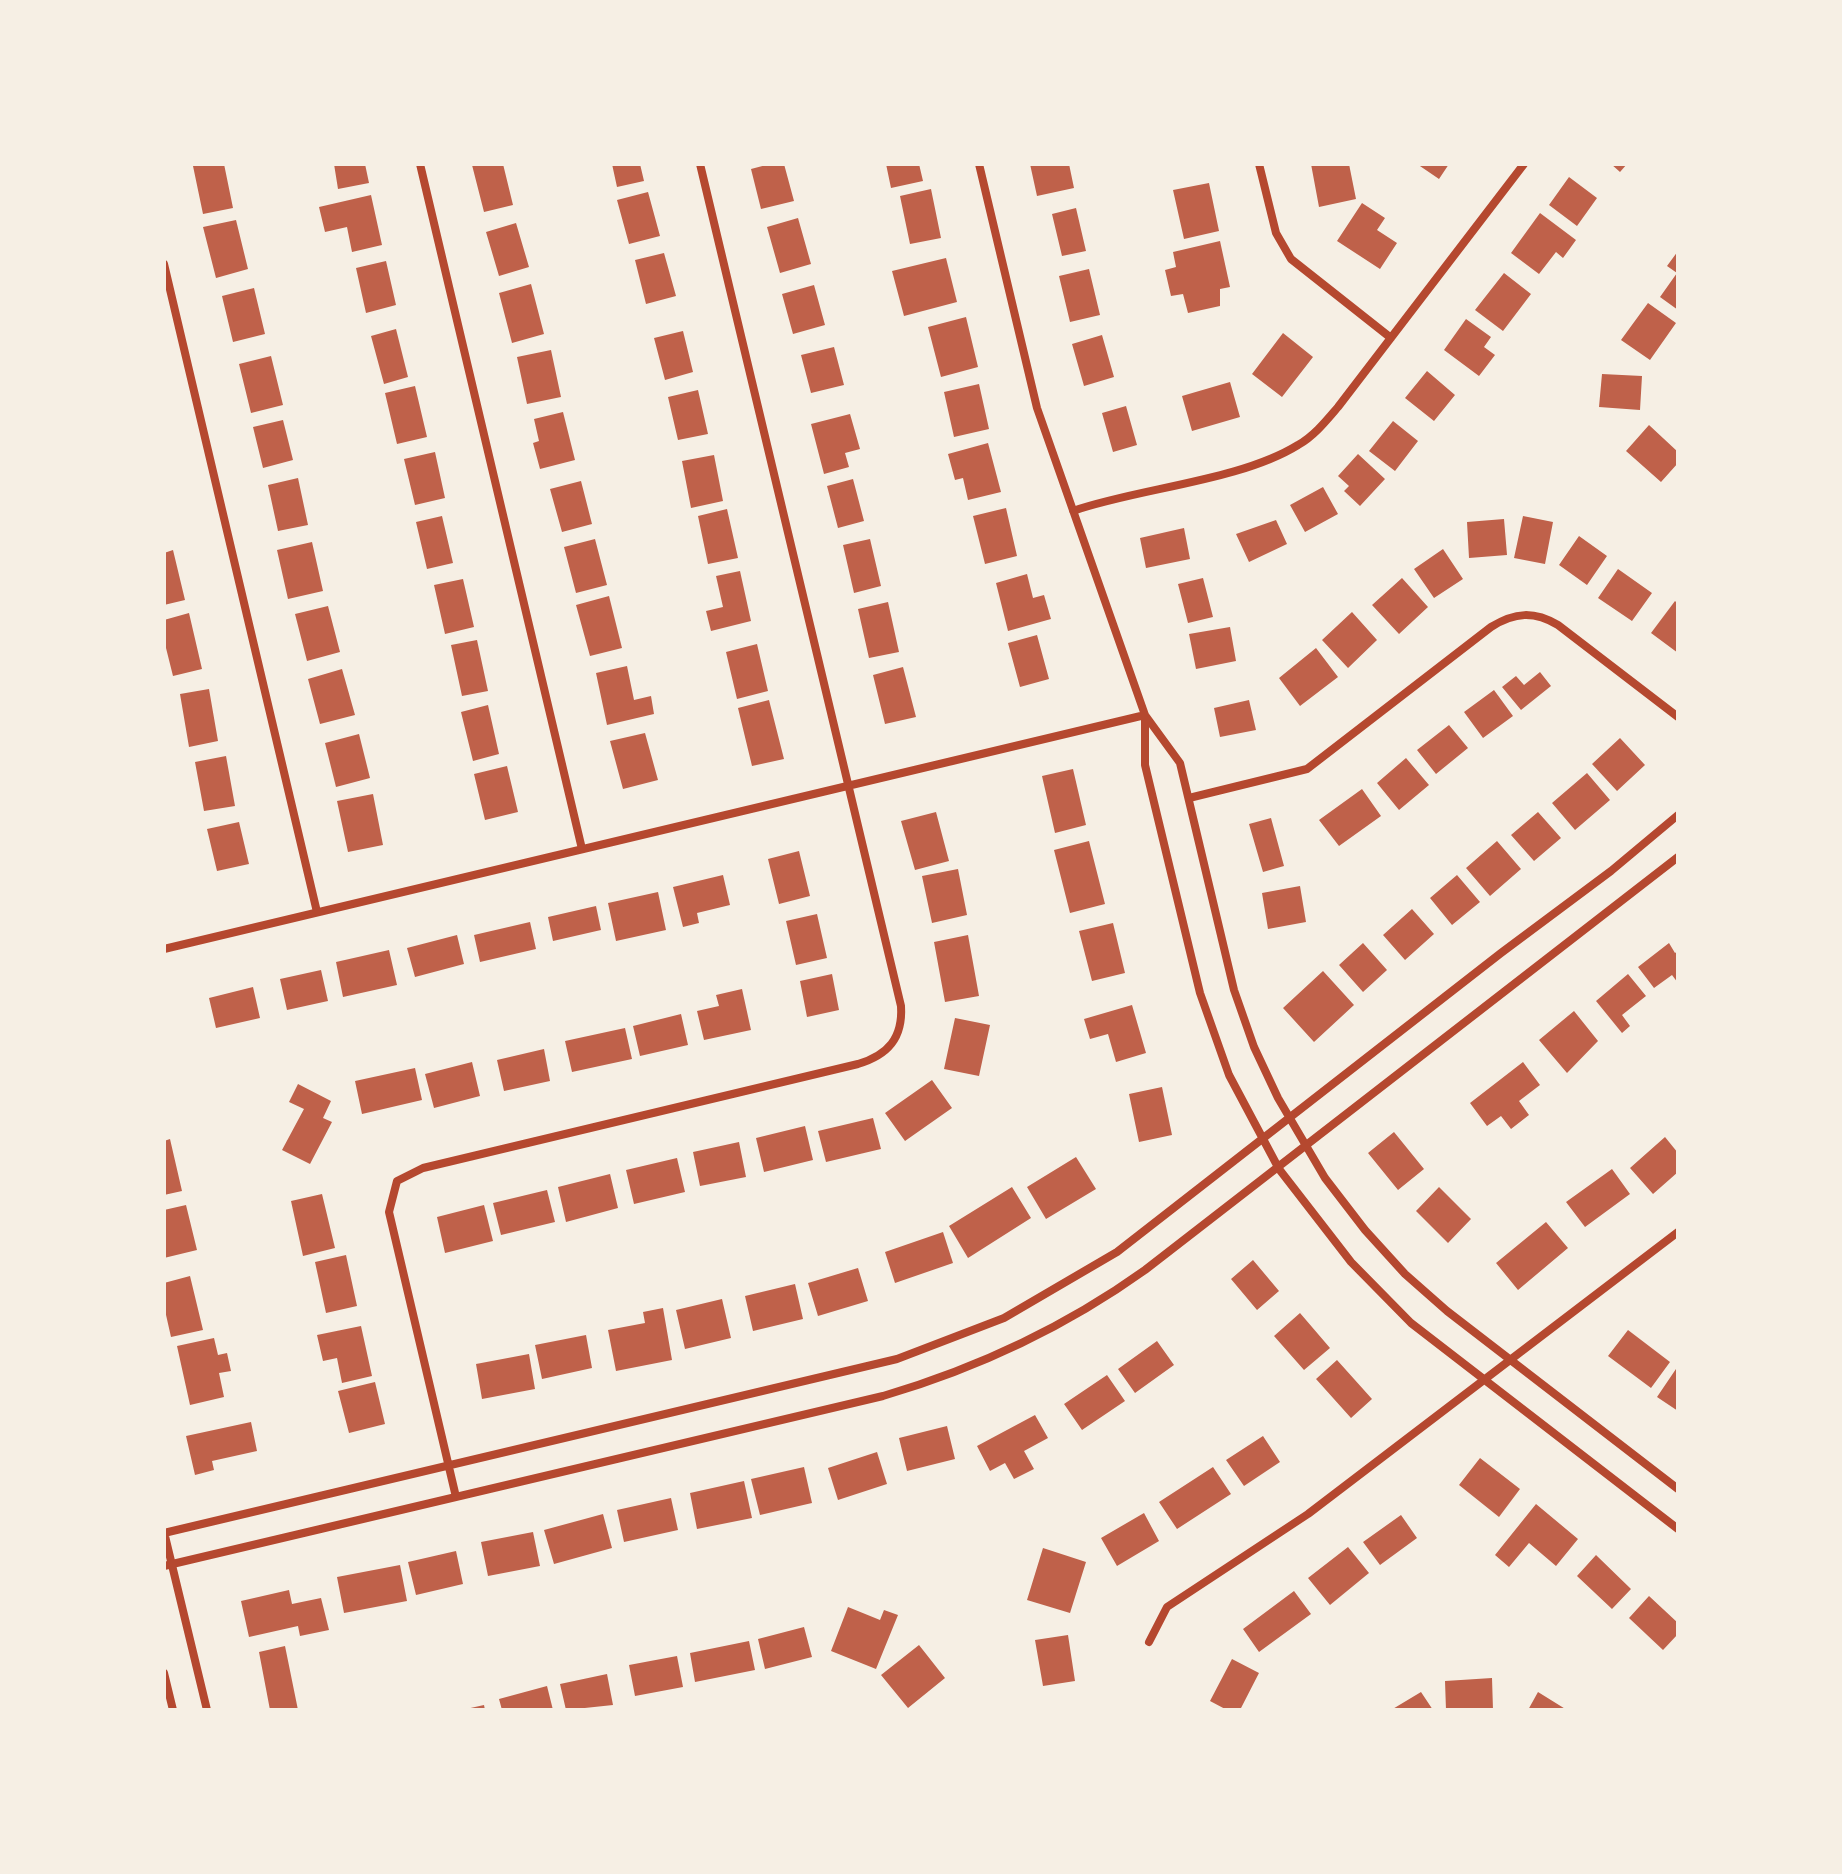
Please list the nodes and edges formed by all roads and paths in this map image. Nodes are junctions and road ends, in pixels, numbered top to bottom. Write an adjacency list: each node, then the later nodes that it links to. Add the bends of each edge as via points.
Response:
1 (420, 164): 14 (street)
2 (700, 164): 11 (street)
3 (979, 164): 8 (street, via 1031,384)
4 (1259, 164): 7 (street, via 1276,233 1291,259)
5 (1524, 164): 7 (street)
6 (164, 264): 16 (street)
7 (1391, 338): 8 (street, via 1326,421 1286,452)
8 (1073, 511): 9 (street)
9 (1145, 715): 11 (street); 12 (street, via 1180,763); 19 (street, via 1145,765 1192,964 1220,1051)
10 (1678, 717): 12 (street, via 1558,625 1518,615 1491,627 1307,769)
11 (848, 786): 14 (street); 25 (street, via 901,1006 901,1029 887,1052 858,1064 423,1168 397,1181 389,1212)
12 (1189, 798): 18 (street, via 1234,990)
13 (1678, 815): 18 (street)
14 (582, 849): 16 (street)
15 (1678, 857): 20 (street)
16 (317, 912): 17 (street)
17 (164, 949)
18 (1289, 1119): 19 (street); 20 (street)
19 (1262, 1141): 21 (street); 25 (street, via 1095,1267 985,1327 897,1359)
20 (1306, 1147): 21 (street); 23 (street, via 1387,1255)
21 (1279, 1169): 24 (street, via 1369,1282 1423,1334); 27 (street, via 1097,1304 986,1361 883,1396)
22 (1678, 1232): 23 (street)
23 (1511, 1361): 24 (street); 26 (street)
24 (1485, 1379): 28 (street); 31 (street, via 1308,1514 1167,1607)
25 (449, 1466): 27 (street); 29 (street)
26 (1678, 1489)
27 (456, 1497): 30 (street)
28 (1678, 1529)
29 (164, 1533): 30 (street)
30 (168, 1565): 34 (street)
31 (1149, 1642)
32 (164, 1673): 33 (street)
33 (173, 1710)
34 (207, 1710)

